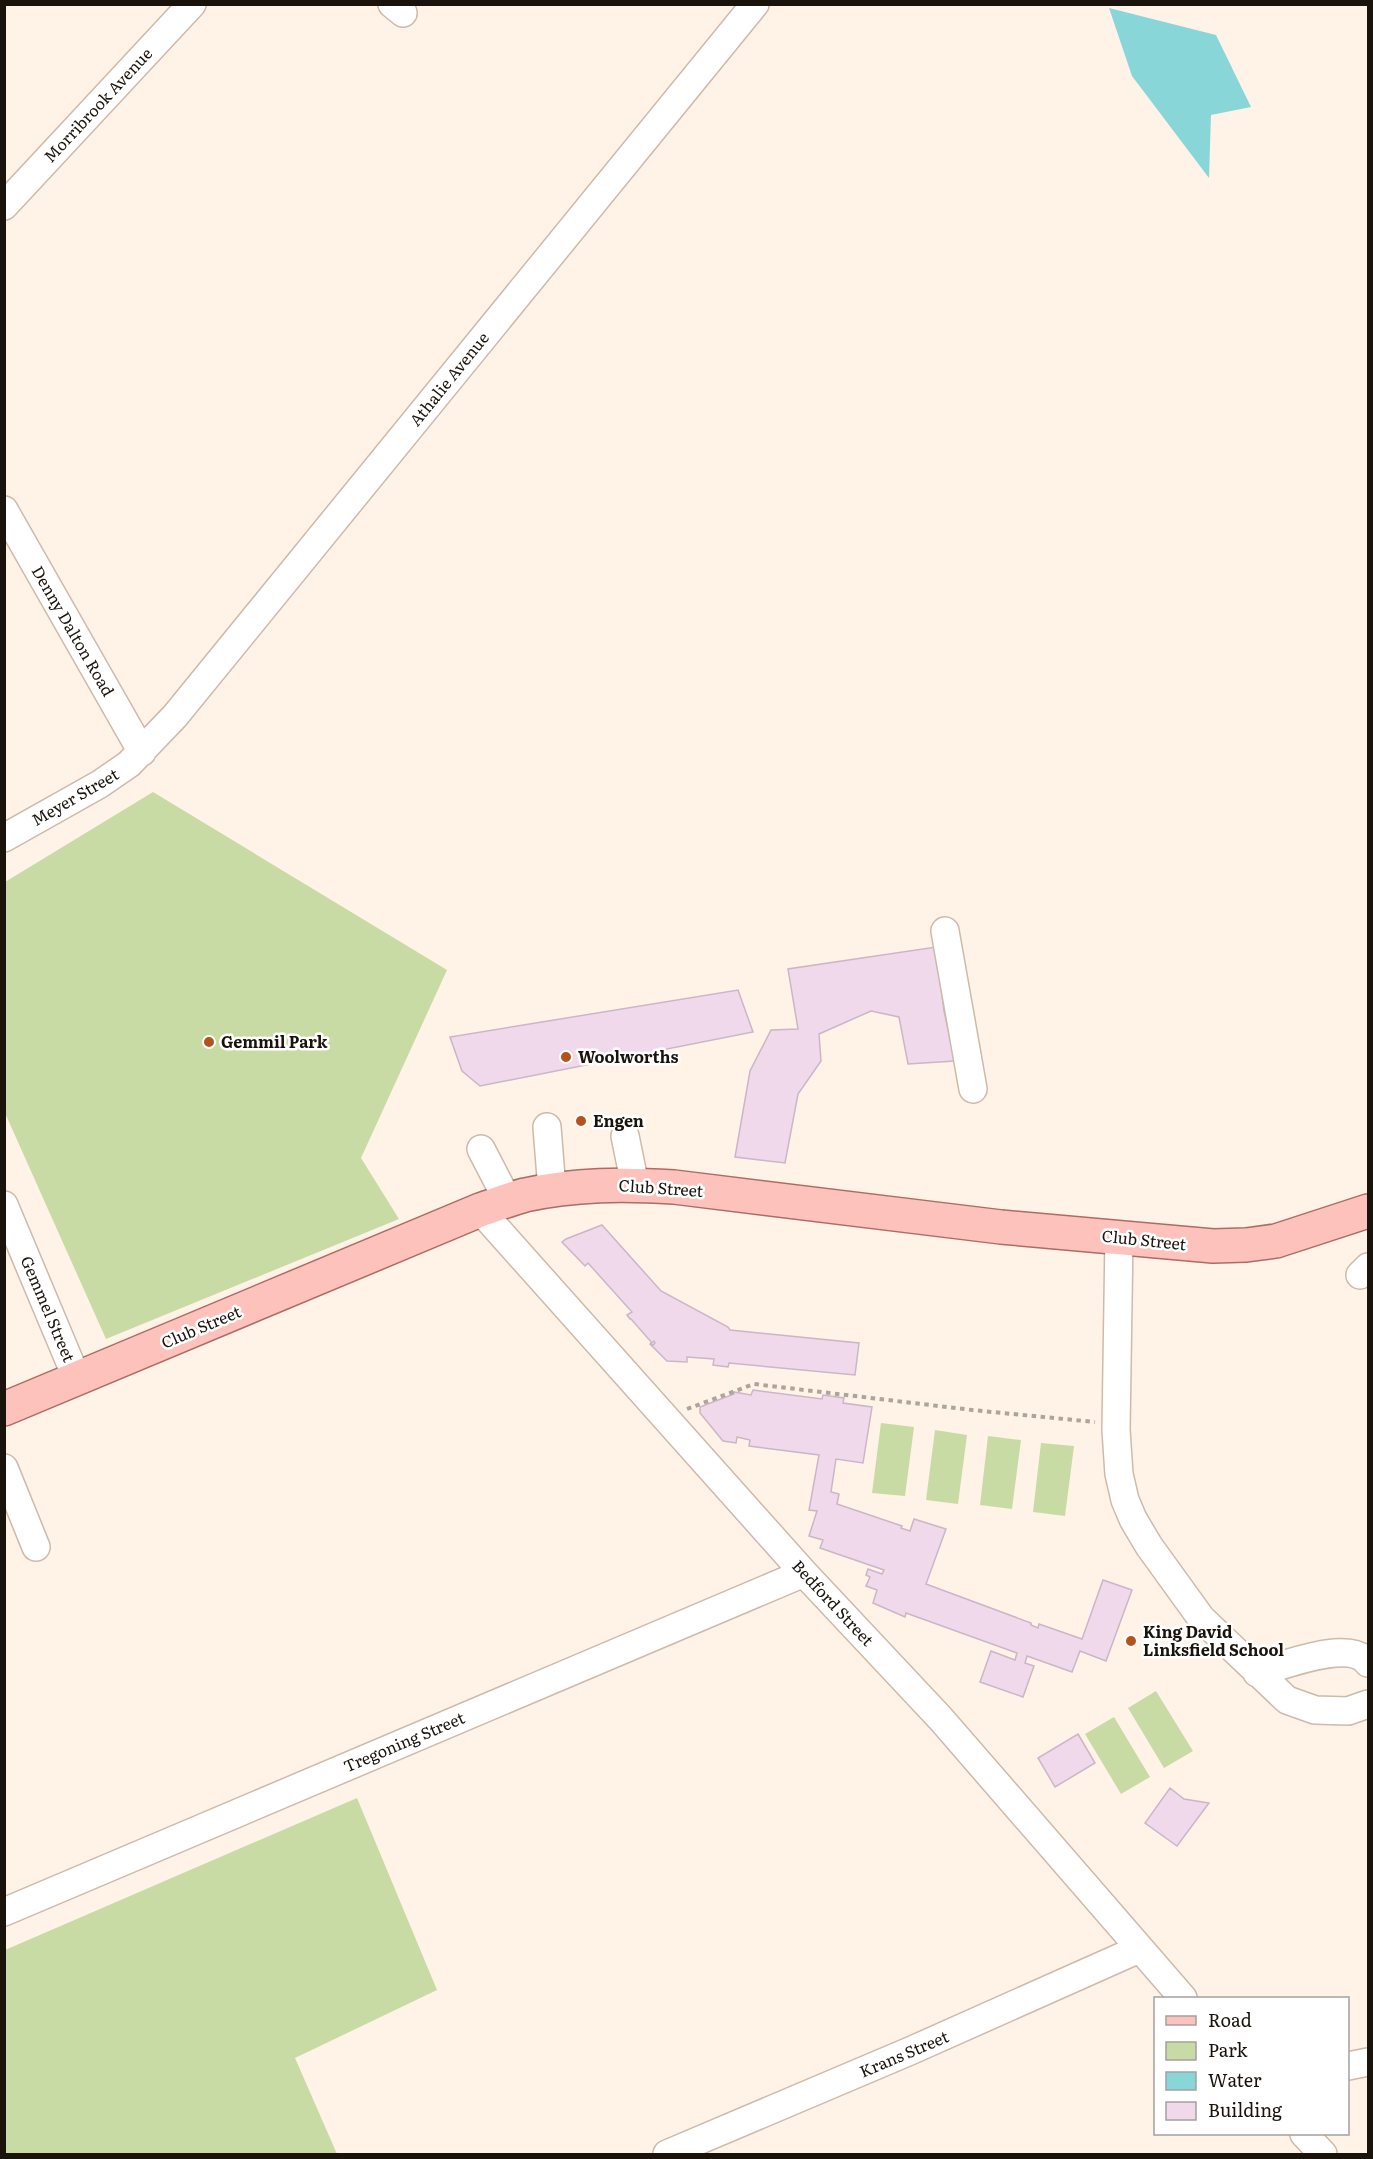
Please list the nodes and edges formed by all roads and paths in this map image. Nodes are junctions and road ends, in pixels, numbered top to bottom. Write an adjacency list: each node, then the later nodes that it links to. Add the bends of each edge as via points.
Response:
1 (192, 4): 3 (street, Morribrook Avenue)
2 (755, 4): 5 (street, Athalie Avenue)
3 (4, 206)
4 (6, 514): 5 (street, Denny Dalton Road)
5 (142, 752): 6 (street, Meyer Street, via 117,774)
6 (4, 838)
7 (945, 931): 8 (street)
8 (973, 1089)
9 (547, 1127): 13 (street)
10 (625, 1136): 12 (street)
11 (481, 1149): 15 (street, Bedford Street)
12 (635, 1185): 13 (main road, Club Street); 17 (main road, Club Street)
13 (552, 1190): 15 (main road, Club Street)
14 (4, 1205): 18 (street, Gemmel Street)
15 (494, 1205): 18 (main road, Club Street); 20 (street, Bedford Street)
16 (1363, 1209): 17 (main road, Club Street, via 1276,1241 1246,1245 1182,1245)
17 (1119, 1237): 21 (street)
18 (77, 1379): 19 (main road, Club Street)
19 (4, 1409)
20 (666, 1417): 21 (path, via 754,1384); 24 (street, Bedford Street)
21 (1117, 1424): 26 (street, via 1119,1474 1133,1519 1201,1618)
22 (4, 1468): 23 (street)
23 (36, 1546)
24 (804, 1573): 28 (street, Tregoning Street); 29 (street, Bedford Street, via 940,1719)
25 (1368, 1663): 26 (street, via 1365,1658 1341,1651)
26 (1257, 1673): 27 (street, via 1287,1700 1315,1710 1348,1711)
27 (1368, 1704)
28 (4, 1912)
29 (1139, 1949): 30 (street, Bedford Street); 34 (street, Krans Street)
30 (1182, 1997)
31 (1368, 2062): 32 (street)
32 (1349, 2066)
33 (1306, 2135): 35 (street)
34 (667, 2154)
35 (1323, 2154)

